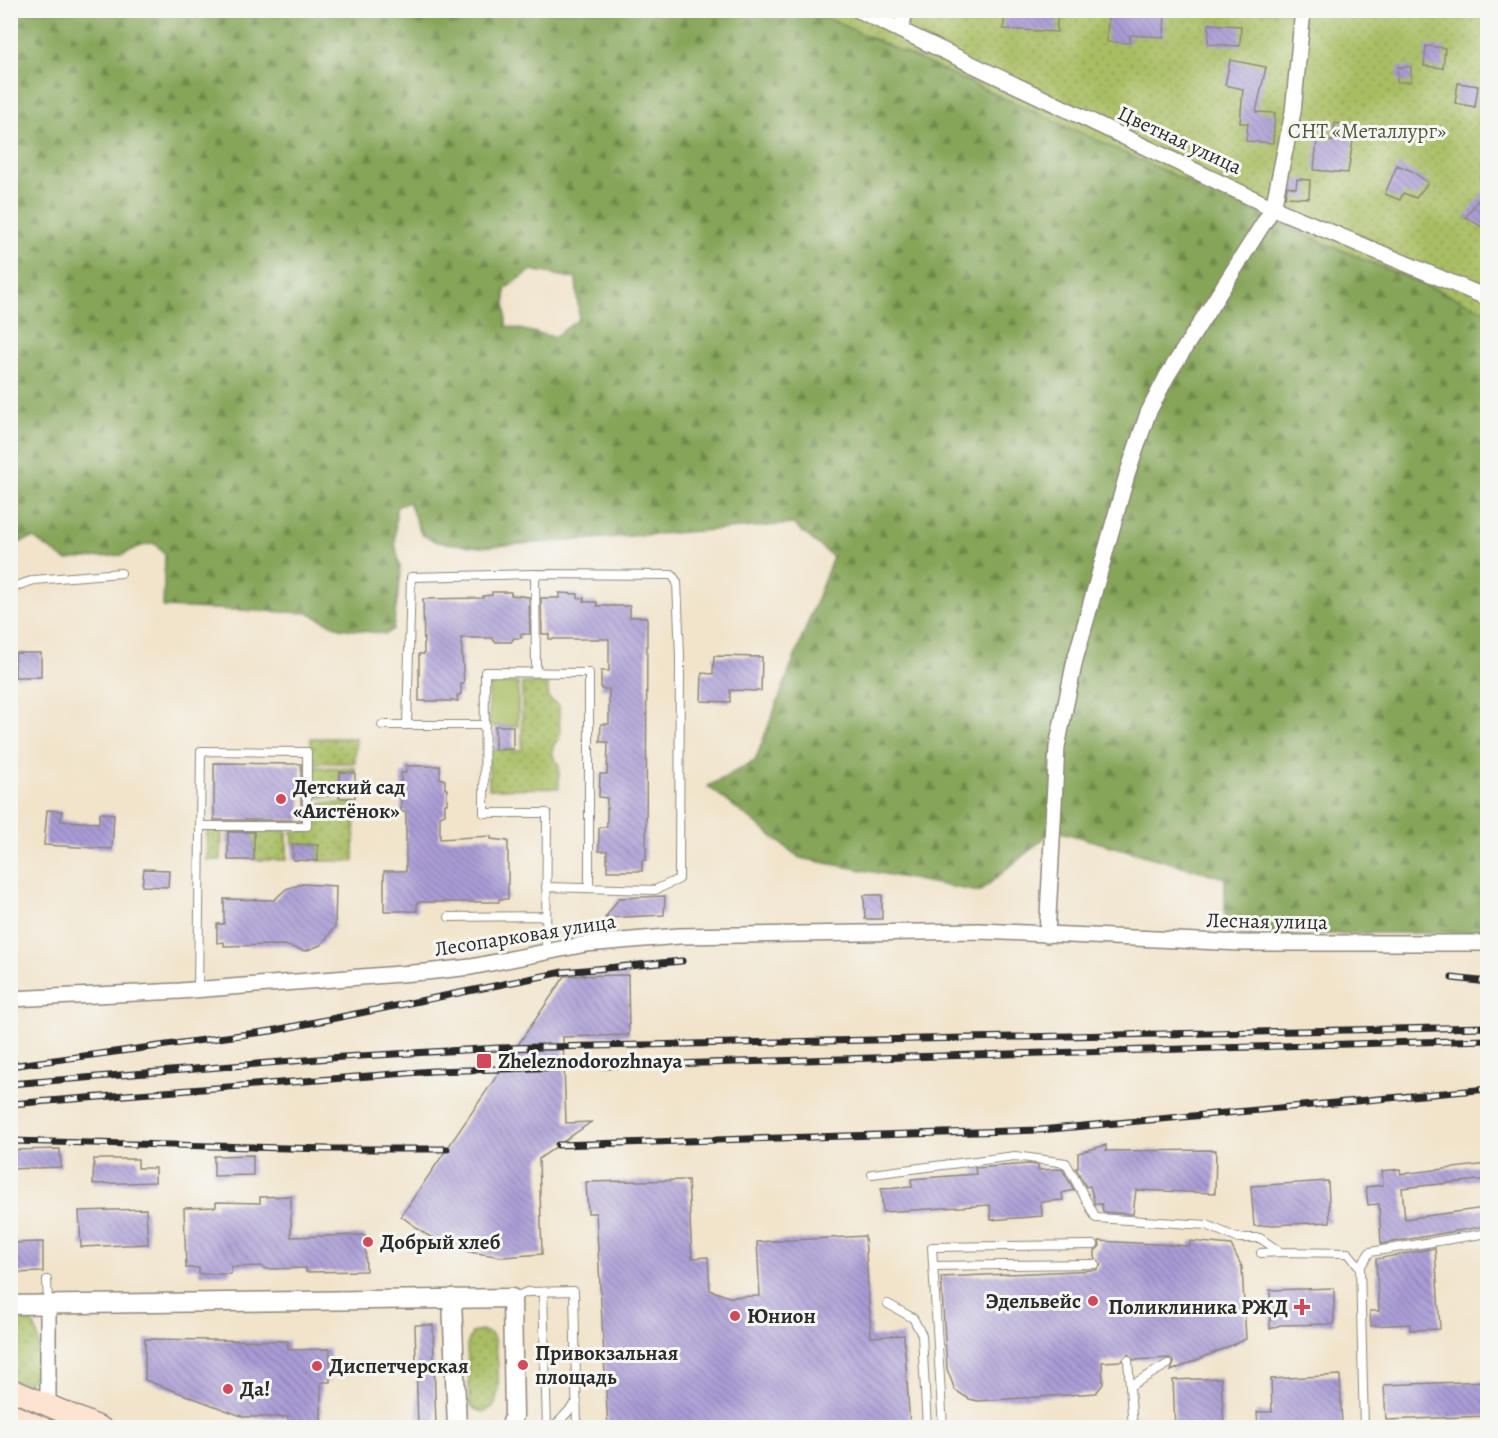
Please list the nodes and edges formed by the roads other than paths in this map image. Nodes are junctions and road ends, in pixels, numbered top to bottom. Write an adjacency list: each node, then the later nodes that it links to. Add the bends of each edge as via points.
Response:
1 (858, 10): 4 (street, Цветная улица)
2 (905, 10): 4 (street)
3 (1303, 10): 5 (street, via 1293,112)
4 (901, 31): 5 (street, Цветная улица)
5 (1273, 208): 6 (street, Цветная улица); 19 (street, via 1167,375 1148,413 1127,475 1075,660 1057,747)
6 (1488, 298)
7 (121, 573): 9 (lane, via 34,580)
8 (535, 574): 10 (lane); 12 (lane, via 411,577); 16 (lane, via 672,575 677,582 680,879 655,890)
9 (10, 588)
10 (536, 672): 13 (lane, via 485,672); 16 (lane, via 589,673)
11 (382, 724): 12 (lane)
12 (406, 724): 13 (lane)
13 (484, 724): 15 (lane, via 484,813 547,813)
14 (200, 826): 14 (lane, via 201,751 308,752 307,826); 22 (lane)
15 (546, 887): 16 (lane); 18 (lane)
16 (589, 888)
17 (449, 916): 18 (lane)
18 (546, 916): 21 (lane)
19 (1047, 935): 20 (street, Лесная улица, via 1242,943); 21 (street, Лесопарковая улица, via 980,931 679,936)
20 (1488, 943)
21 (546, 951): 22 (street, Лесопарковая улица, via 471,967)
22 (198, 990): 23 (street, Лесопарковая улица)
23 (10, 999)
24 (872, 1174): 27 (lane, via 1015,1156 1066,1163 1096,1218 1207,1225 1237,1238 1260,1238)
25 (1488, 1233): 31 (lane, via 1371,1252)
26 (1094, 1245): 30 (lane, via 932,1247)
27 (1281, 1252): 28 (lane); 31 (lane, via 1348,1253)
28 (1261, 1253)
29 (1095, 1264): 30 (lane)
30 (933, 1266): 54 (lane)
31 (1360, 1267): 56 (lane)
32 (47, 1280): 36 (lane)
33 (543, 1292): 35 (lane, via 527,1292); 43 (lane, via 574,1291); 50 (lane)
34 (452, 1298): 35 (street); 36 (street); 48 (street)
35 (512, 1298): 49 (street, via 514,1416)
36 (48, 1304): 38 (street); 44 (street)
37 (888, 1304): 53 (lane, via 913,1318 922,1335)
38 (10, 1305)
39 (1128, 1360): 41 (lane)
40 (1168, 1364): 41 (lane)
41 (1130, 1386): 55 (lane)
42 (10, 1389): 44 (main road)
43 (577, 1402): 51 (lane); 52 (lane)
44 (48, 1405): 47 (main road)
45 (10, 1414): 46 (main road)
46 (43, 1428)
47 (101, 1428)
48 (457, 1428)
49 (510, 1428)
50 (547, 1428)
51 (554, 1428)
52 (577, 1428)
53 (927, 1428)
54 (943, 1428)
55 (1133, 1428)
56 (1364, 1428)

